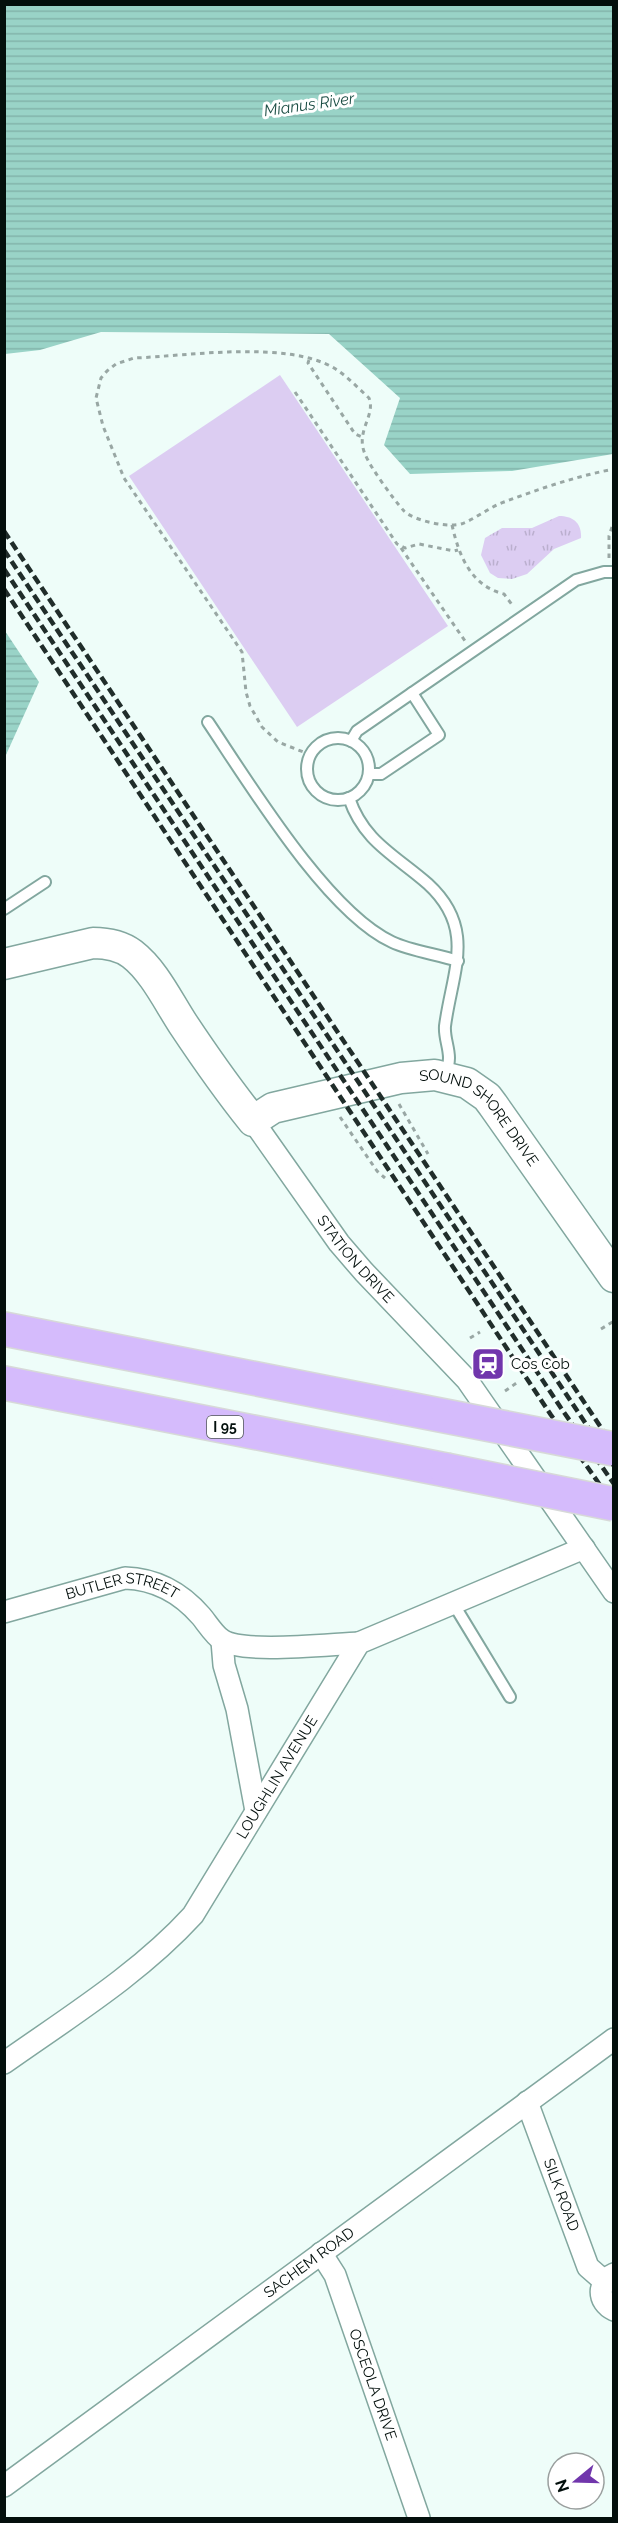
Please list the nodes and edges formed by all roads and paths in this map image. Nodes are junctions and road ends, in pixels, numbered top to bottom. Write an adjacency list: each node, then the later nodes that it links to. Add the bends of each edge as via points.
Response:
1 (309, 360): 3 (path, via 349,426); 3 (path, via 332,367 369,398 371,412); 15 (path, via 255,352 134,358 107,371 96,398 124,478 242,652 243,680 254,715 268,735)
2 (295, 392): 7 (path)
3 (362, 437): 6 (path, via 366,458 404,511)
4 (614, 469): 6 (path, via 503,502 463,524)
5 (614, 521): 9 (path, via 609,536)
6 (452, 525): 8 (path)
7 (400, 546): 8 (path, via 419,544); 11 (path)
8 (458, 550): 10 (path, via 476,580 504,594)
9 (611, 572): 10 (lane, via 576,580)
10 (521, 617): 11 (lane)
11 (472, 650): 12 (lane)
12 (412, 693): 14 (lane, via 357,731); 16 (lane, via 439,735 381,774)
13 (208, 722): 20 (lane, via 318,877 363,925 393,942)
14 (351, 741): 15 (lane, via 328,740); 16 (lane, via 364,751)
15 (311, 755): 17 (lane, via 308,773 315,790 331,799)
16 (369, 774): 17 (lane, via 364,786)
17 (349, 798): 20 (lane, via 369,835 442,899 458,934)
18 (45, 882): 19 (lane)
19 (4, 909)
20 (458, 961): 22 (lane, via 444,1034 449,1057)
21 (4, 964): 25 (main road, STATION DRIVE, via 93,943 122,948 141,963)
22 (447, 1076): 25 (main road, SOUND SHORE DRIVE, via 414,1076 380,1083 273,1108); 28 (main road, SOUND SHORE DRIVE, via 474,1087 494,1105)
23 (399, 1104): 26 (path)
24 (338, 1114): 27 (path)
25 (253, 1121): 39 (street, STATION DRIVE, via 339,1243 467,1380)
26 (428, 1154)
27 (385, 1178)
28 (612, 1273)
29 (614, 1321): 31 (path)
30 (4, 1329): 37 (highway, bridge)
31 (601, 1329)
32 (480, 1332): 33 (path)
33 (470, 1338)
34 (518, 1382): 36 (path)
35 (4, 1383): 38 (highway, I 95, bridge)
36 (505, 1390)
37 (614, 1449)
38 (614, 1504)
39 (584, 1548): 40 (street, STATION DRIVE); 41 (street)
40 (614, 1592)
41 (453, 1603): 44 (street); 45 (lane)
42 (4, 1612): 43 (street, BUTLER STREET, via 125,1578 140,1579 183,1598)
43 (222, 1641): 44 (street, via 279,1648); 46 (street)
44 (359, 1643): 46 (street, LOUGHLIN AVENUE)
45 (510, 1697)
46 (256, 1811): 48 (street, LOUGHLIN AVENUE, via 193,1915 167,1944)
47 (614, 2039): 49 (street, SACHEM ROAD)
48 (4, 2063)
49 (527, 2102): 50 (street, SACHEM ROAD); 51 (street, SILK ROAD, via 588,2266)
50 (321, 2253): 53 (street, SACHEM ROAD); 54 (street, OSCEOLA DRIVE, via 335,2274)
51 (609, 2277): 52 (street, SILK ROAD, via 602,2286 602,2298)
52 (614, 2310)
53 (4, 2486)
54 (419, 2518)

